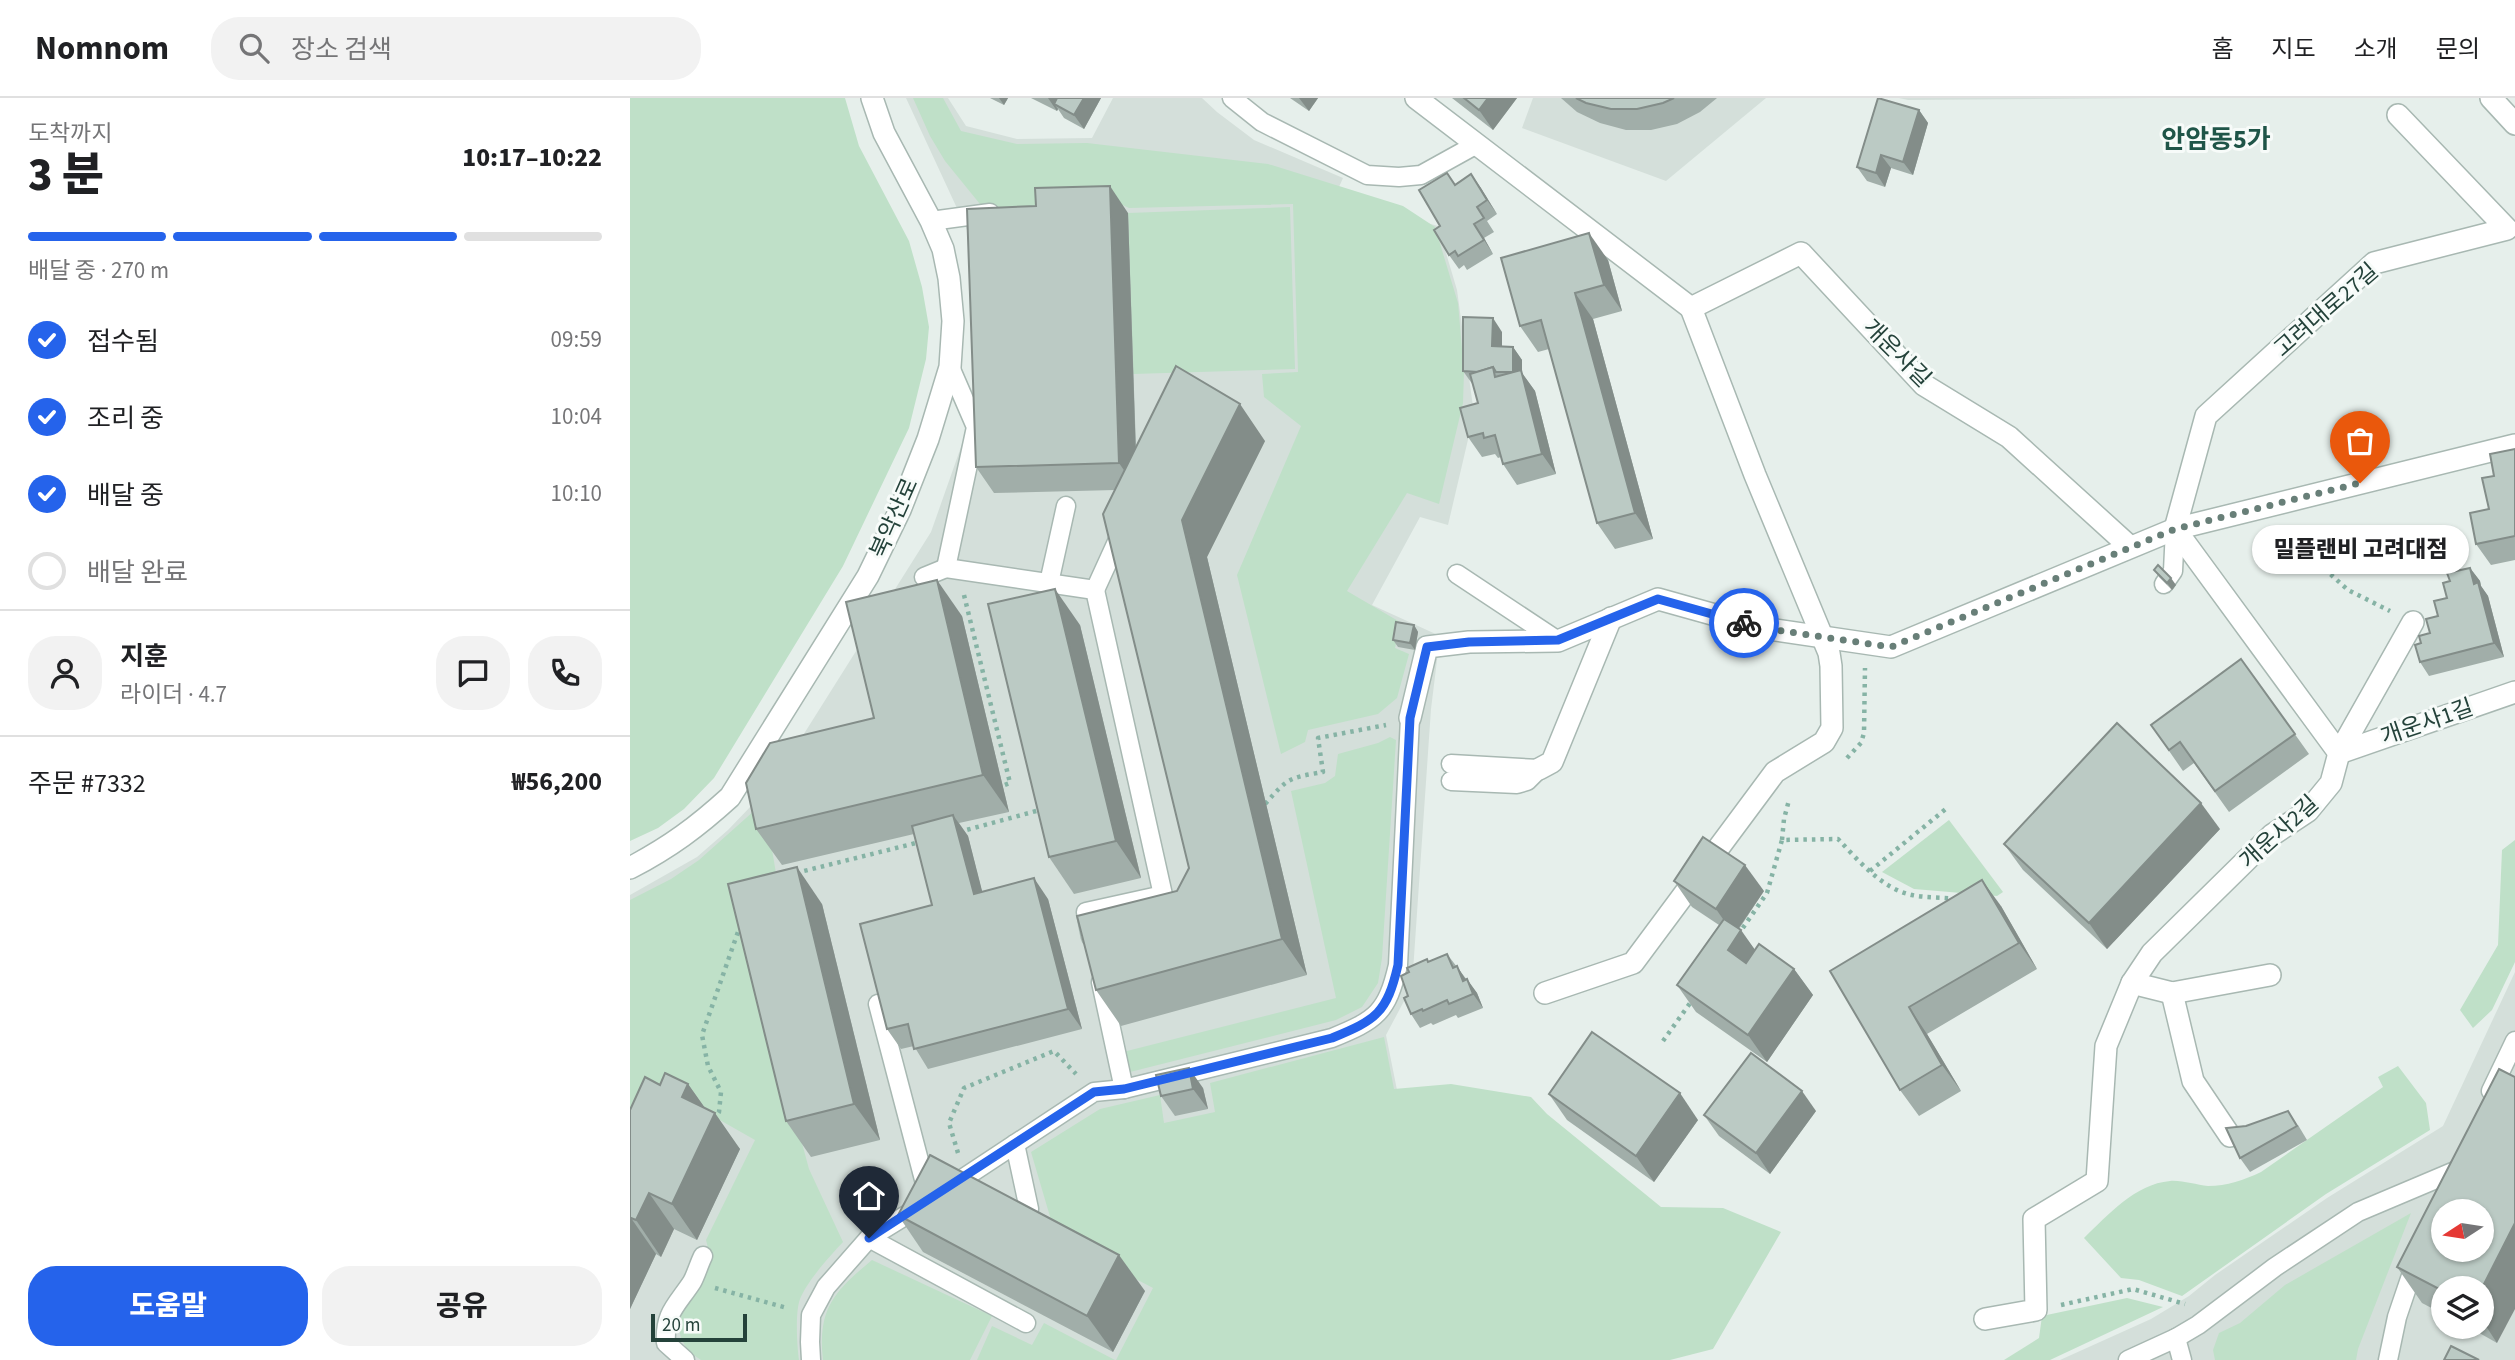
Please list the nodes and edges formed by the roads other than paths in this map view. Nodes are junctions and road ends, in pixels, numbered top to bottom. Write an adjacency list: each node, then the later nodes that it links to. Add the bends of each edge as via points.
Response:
1 (872, 98): 9 (street, 북악산로, via 884,133)
2 (1232, 98): 7 (lane, via 1262,122 1367,175 1421,175)
3 (1416, 98): 7 (street)
4 (2491, 98): 6 (street)
5 (2398, 115): 15 (street, 고려대로27길, via 2507,229 2374,263 2206,416)
6 (2515, 124)
7 (1477, 144): 10 (street)
8 (1007, 211): 9 (lane)
9 (931, 221): 11 (street, 북악산로, via 949,278 953,321)
10 (1691, 308): 16 (street, 개운사길, via 1801,253 1924,385 2009,437); 25 (street)
11 (950, 367): 17 (lane, via 976,427); 32 (street, 북악산로, via 928,439 868,576 730,797 668,849)
12 (2515, 445): 15 (street)
13 (1066, 506): 20 (lane)
14 (1129, 516): 22 (lane)
15 (2175, 529): 16 (street); 21 (lane, via 2173,570); 29 (street)
16 (2129, 546): 25 (street, via 1891,647)
17 (946, 568): 19 (lane); 20 (lane)
18 (1458, 574): 26 (lane)
19 (923, 577)
20 (1049, 583): 22 (lane)
21 (2164, 584)
22 (1095, 590): 39 (lane, via 1163,895 1086,912)
23 (1611, 618): 25 (street, via 1658,599 1762,628); 26 (street); 30 (street, via 1552,762)
24 (2413, 622): 29 (street, 개운사2길)
25 (1823, 637): 35 (street, via 1832,666 1832,728 1824,743 1775,772 1633,963)
26 (1558, 640): 28 (street, via 1427,647)
27 (2515, 692): 29 (street, 개운사1길)
28 (1410, 718): 39 (lane, via 1398,965 1393,990 1378,1014 1332,1038)
29 (2339, 753): 34 (street, 개운사2길, via 2331,783 2308,811 2272,835 2152,953)
30 (1539, 769): 31 (lane)
31 (1451, 772)
32 (630, 869)
33 (2270, 975): 36 (street)
34 (2132, 983): 36 (street); 49 (street, 개운사2길, via 2106,1046 2097,1181 2034,1219 2036,1310)
35 (1545, 993)
36 (2172, 993): 41 (street, via 2193,1081)
37 (878, 1004): 44 (lane)
38 (2515, 1041): 40 (lane)
39 (1124, 1089): 42 (lane, via 1094,1092)
40 (2481, 1112)
41 (2230, 1136)
42 (1015, 1144): 44 (lane); 45 (lane)
43 (2444, 1196): 51 (lane, via 2457,1165 2358,1212)
44 (930, 1201): 46 (lane)
45 (1029, 1209)
46 (869, 1238): 50 (lane); 53 (lane, via 826,1287 811,1315)
47 (2423, 1245): 56 (lane, via 2397,1317)
48 (702, 1256): 52 (lane, via 665,1326 666,1343)
49 (1985, 1319)
50 (1026, 1322)
51 (2176, 1338): 54 (lane); 55 (lane)
52 (685, 1360)
53 (811, 1360)
54 (2129, 1360)
55 (2182, 1360)
56 (2388, 1360)

